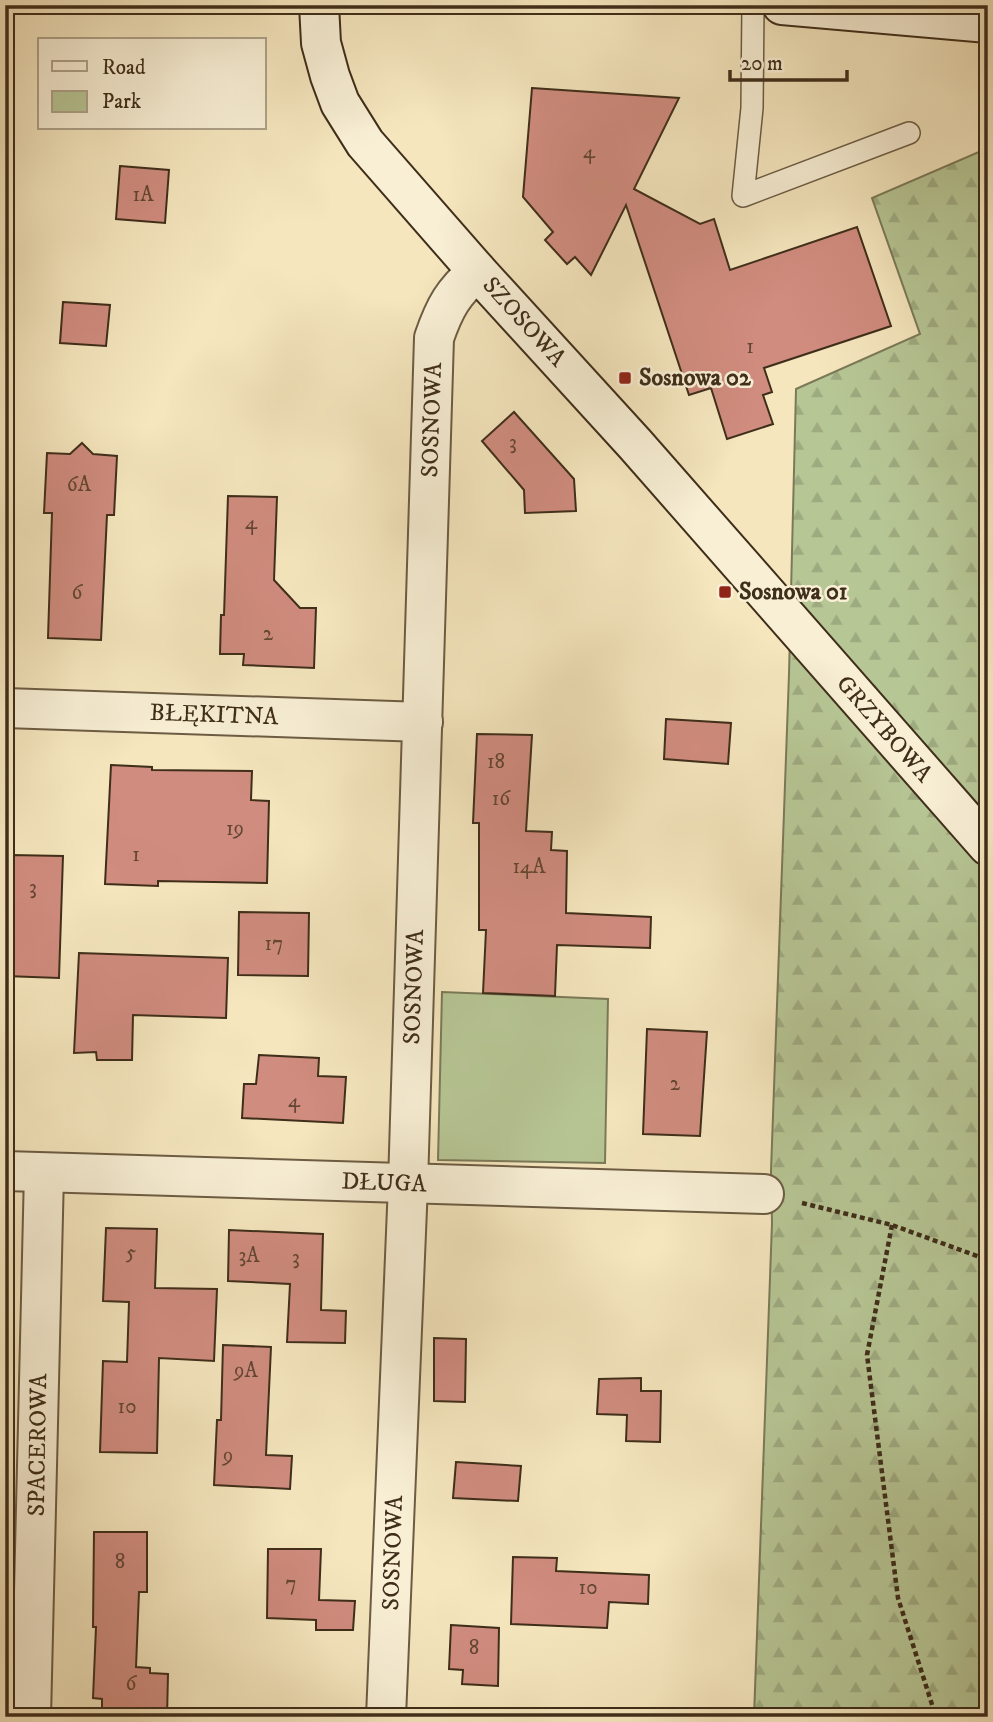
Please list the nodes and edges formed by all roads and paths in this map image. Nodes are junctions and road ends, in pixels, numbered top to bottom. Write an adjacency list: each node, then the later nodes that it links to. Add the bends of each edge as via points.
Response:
1 (319, 5): 6 (street, SZOSOWA, via 321,43 340,103 365,144)
2 (753, 5): 5 (lane, via 752,108 743,196)
3 (782, 5): 4 (street)
4 (988, 23)
5 (909, 133)
6 (477, 271): 7 (street, SZOSOWA); 9 (street, SOSNOWA, via 444,307 434,338)
7 (781, 612): 10 (street, GRZYBOWA)
8 (5, 708): 9 (street, BŁĘKITNA)
9 (423, 722): 13 (street, SOSNOWA)
10 (988, 846)
11 (5, 1171): 12 (street, DŁUGA)
12 (44, 1173): 13 (street, DŁUGA); 17 (street, SPACEROWA)
13 (408, 1184): 14 (street, DŁUGA); 18 (street, SOSNOWA)
14 (764, 1194): 15 (path)
15 (892, 1225): 16 (path); 19 (path, via 867,1354 898,1598)
16 (988, 1260)
17 (31, 1717)
18 (386, 1717)
19 (936, 1717)

